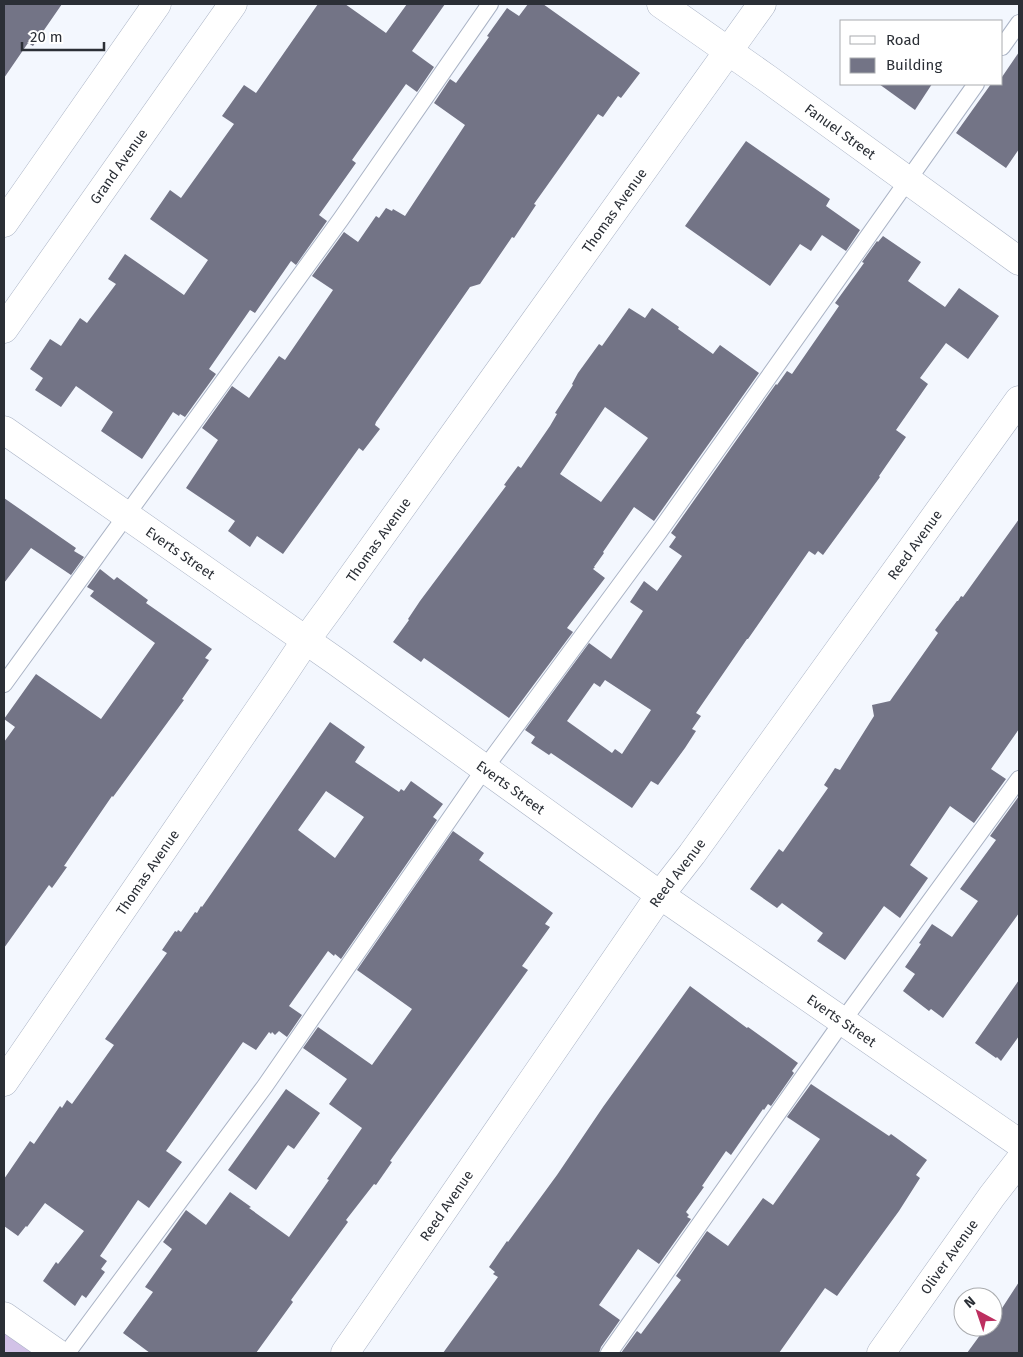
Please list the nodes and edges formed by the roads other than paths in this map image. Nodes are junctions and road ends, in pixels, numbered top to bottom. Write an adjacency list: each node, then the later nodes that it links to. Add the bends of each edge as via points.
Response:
1 (157, 4): 11 (street)
2 (233, 4): 13 (street, Grand Avenue)
3 (490, 4): 16 (lane, via 341,219)
4 (661, 4): 8 (street, Fanuel Street)
5 (762, 4): 8 (street, Thomas Avenue)
6 (1019, 23): 7 (lane)
7 (1003, 46)
8 (728, 51): 10 (street, Fanuel Street); 17 (street, Thomas Avenue)
9 (975, 85): 10 (lane)
10 (908, 180): 12 (street, Fanuel Street); 19 (lane, via 659,532)
11 (4, 223)
12 (1019, 260)
13 (4, 329)
14 (1019, 400): 21 (street, Reed Avenue)
15 (4, 430): 16 (street, Everts Street)
16 (126, 515): 17 (street, Everts Street); 18 (lane)
17 (306, 640): 19 (street, Everts Street); 23 (street, Thomas Avenue)
18 (4, 684)
19 (485, 768): 21 (street, Everts Street); 28 (lane, via 265,1086)
20 (1019, 779): 22 (lane)
21 (660, 895): 22 (street, Everts Street); 29 (street, Reed Avenue)
22 (842, 1022): 24 (street, Everts Street); 30 (lane)
23 (4, 1082)
24 (1019, 1143)
25 (1019, 1161): 31 (street, Oliver Avenue)
26 (4, 1316): 27 (street)
27 (57, 1353)
28 (67, 1353)
29 (345, 1353)
30 (609, 1353)
31 (880, 1353)

